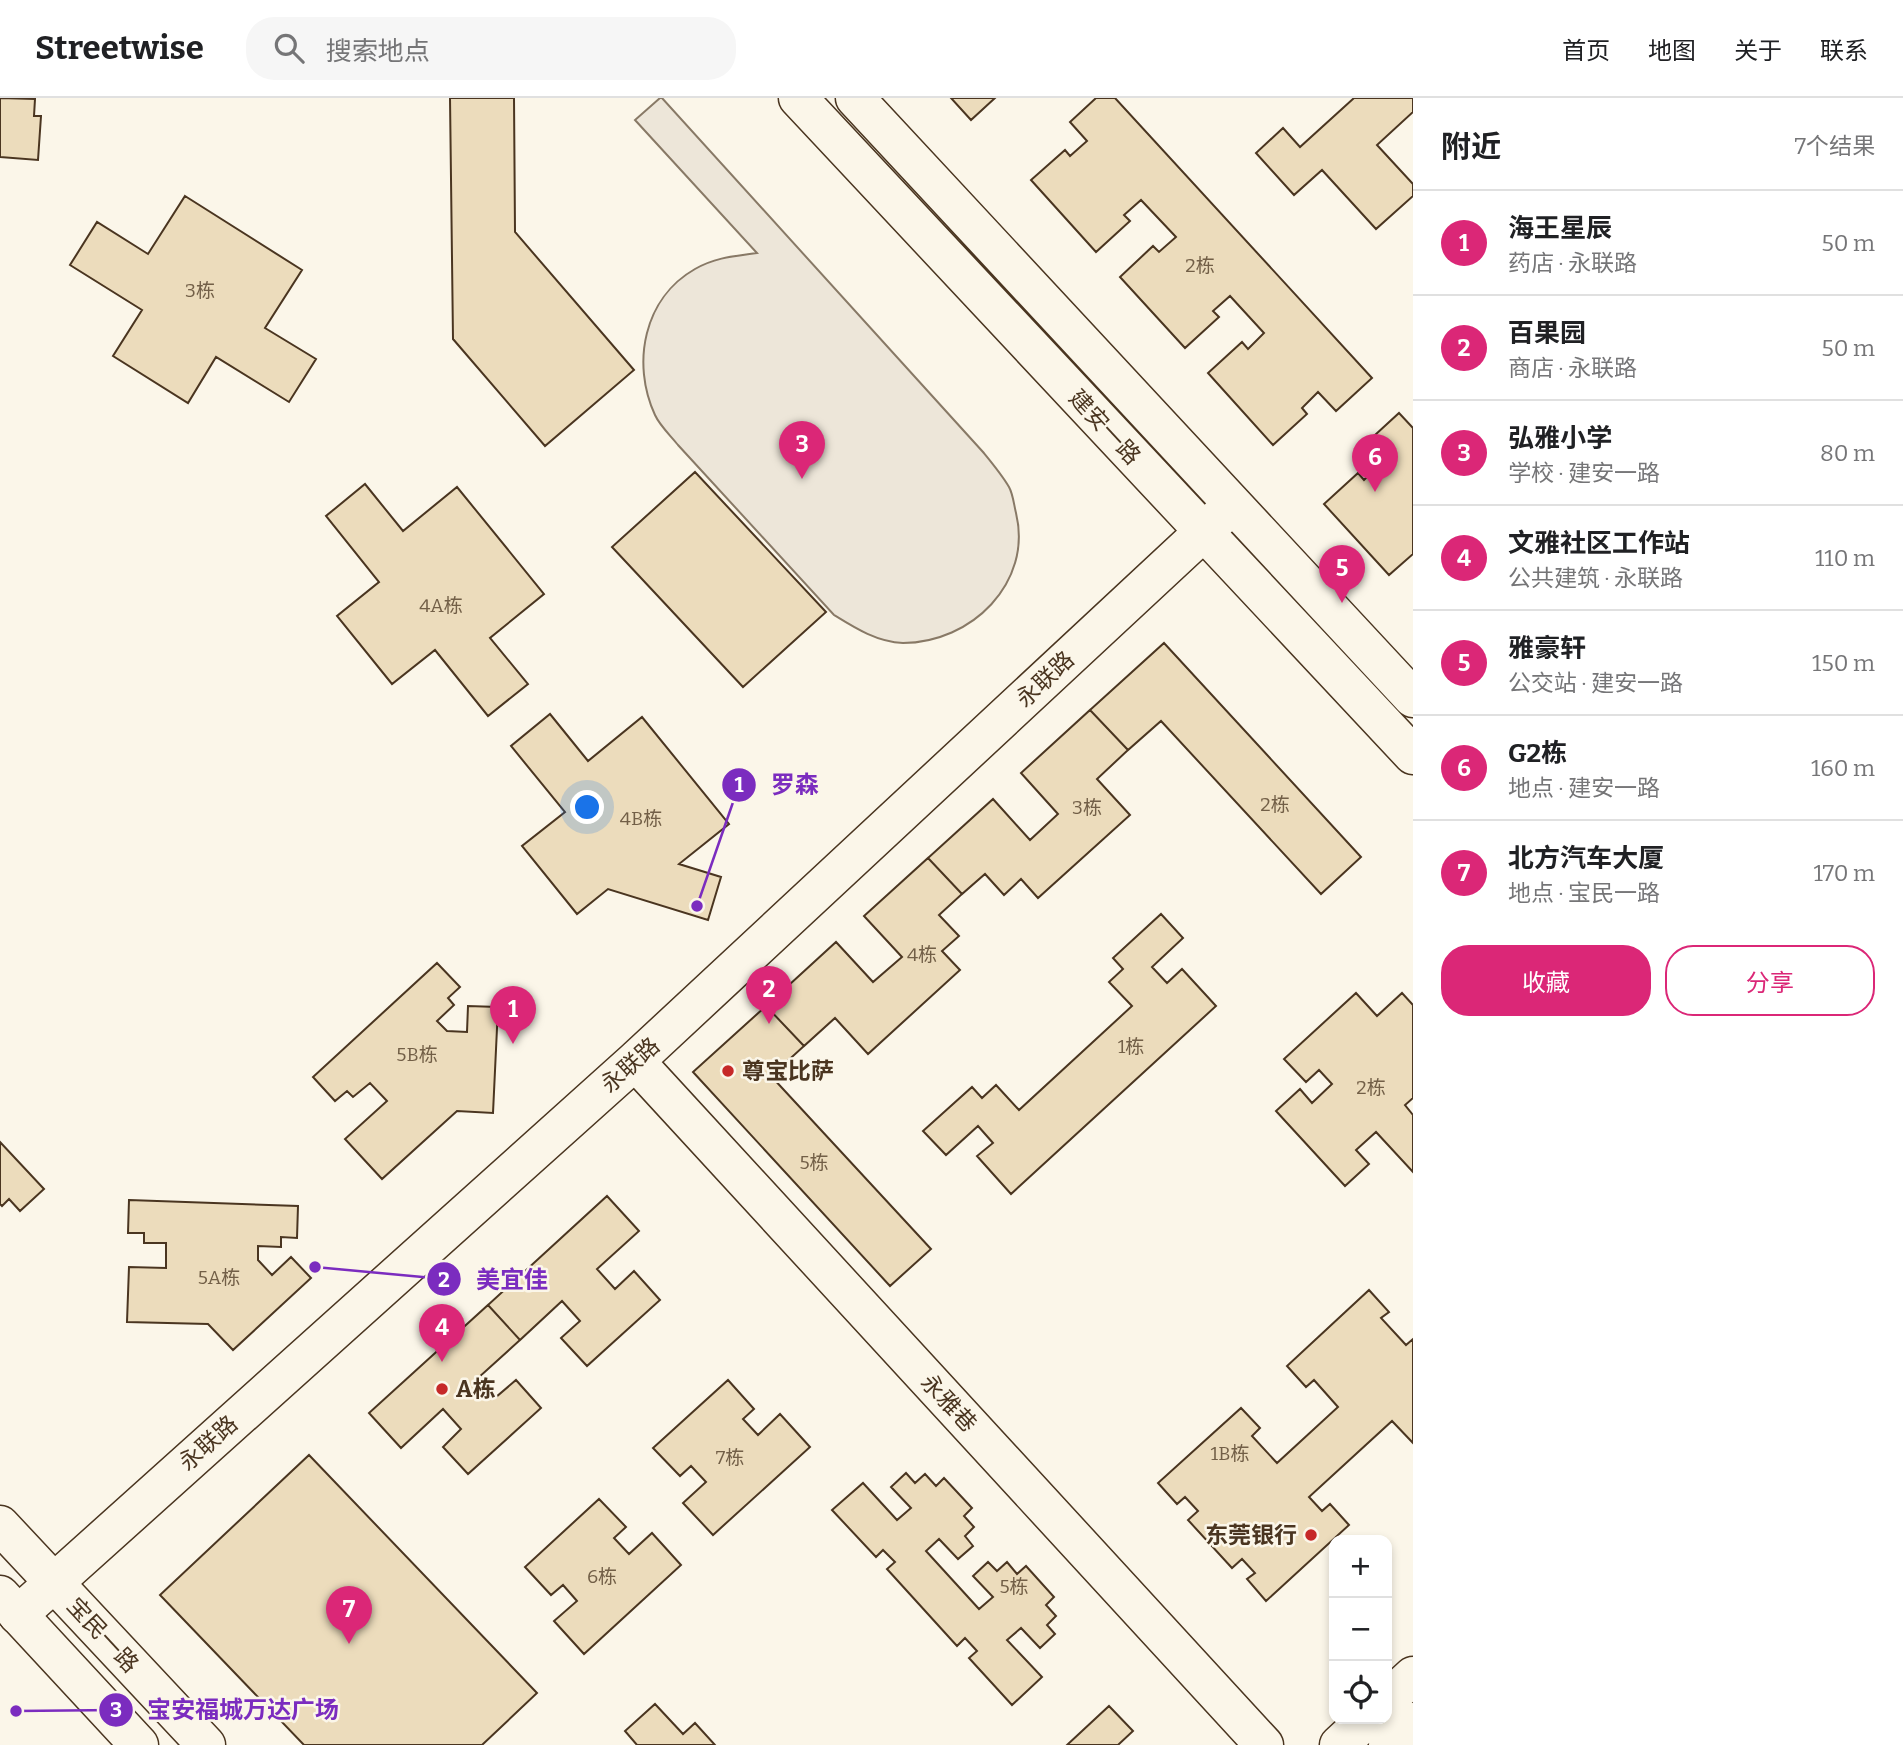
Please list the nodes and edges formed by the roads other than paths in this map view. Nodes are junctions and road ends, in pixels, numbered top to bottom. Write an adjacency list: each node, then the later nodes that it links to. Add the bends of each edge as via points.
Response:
1 (798, 98): 4 (main road, 建安一路)
2 (855, 98): 3 (main road, 建安一路)
3 (1232, 504): 4 (main road, 永联路); 5 (main road, 建安一路)
4 (1203, 531): 6 (main road, 建安一路); 7 (main road, 永联路)
5 (1413, 698)
6 (1413, 755)
7 (635, 1061): 9 (main road, 永联路); 17 (main road, 永雅巷)
8 (0, 1525): 9 (main road, 宝民一路)
9 (53, 1582): 10 (main road, 永联路); 16 (main road, 宝民一路)
10 (9, 1605): 15 (main road)
11 (1413, 1676): 12 (main road)
12 (1392, 1695)
13 (1413, 1722): 19 (main road)
14 (1362, 1724): 18 (main road)
15 (139, 1745)
16 (206, 1745)
17 (1264, 1745)
18 (1339, 1745)
19 (1388, 1745)

